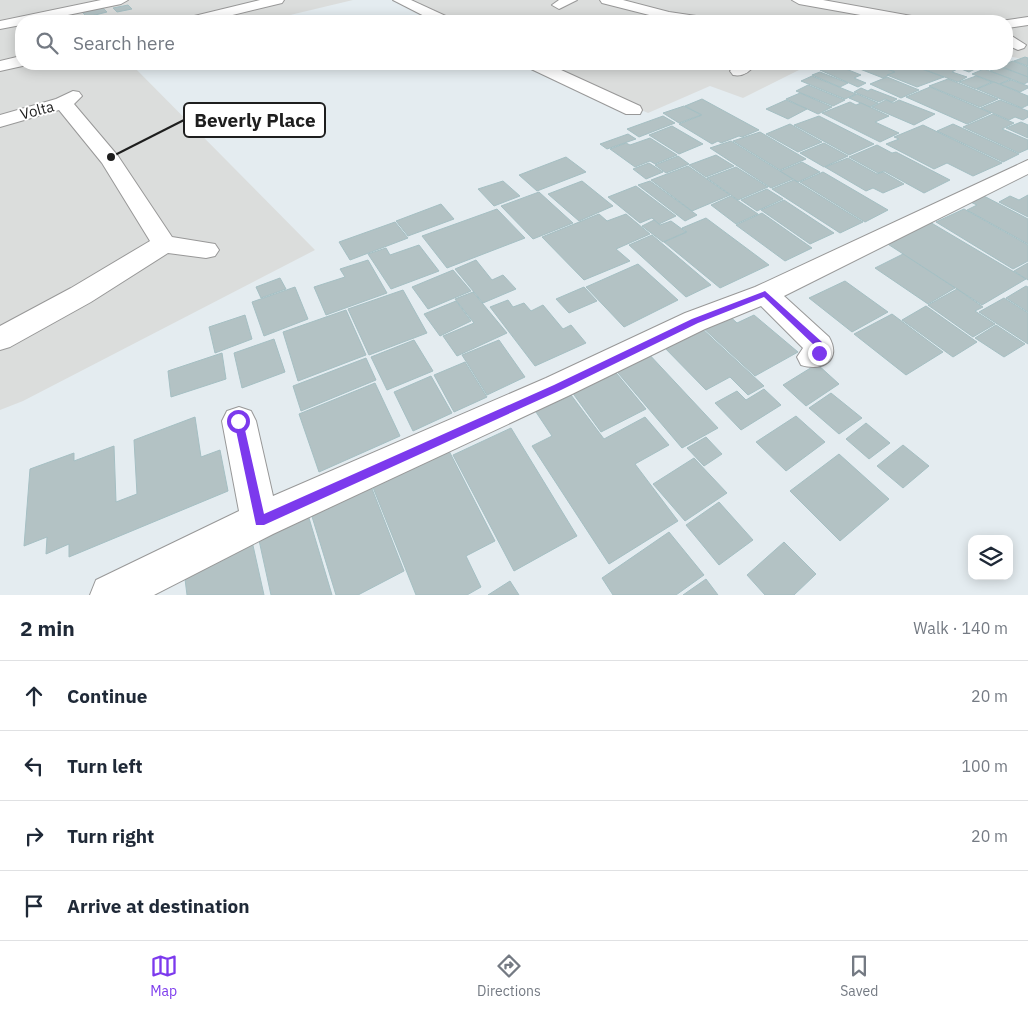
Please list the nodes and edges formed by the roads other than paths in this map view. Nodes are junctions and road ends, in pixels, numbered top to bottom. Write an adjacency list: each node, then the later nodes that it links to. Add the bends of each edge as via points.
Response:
1 (121, 0): 6 (street)
2 (277, 0): 7 (street)
3 (400, 0): 11 (street)
4 (607, 0): 12 (street)
5 (799, 0): 8 (street)
6 (102, 2): 9 (street)
7 (246, 4): 10 (street)
8 (849, 10): 13 (street); 14 (street)
9 (44, 15)
10 (210, 15)
11 (432, 15)
12 (653, 15)
13 (839, 15)
14 (880, 15)
15 (1028, 21): 17 (street)
16 (15, 22): 18 (street)
17 (1013, 23)
18 (0, 25)
19 (15, 62): 20 (street)
20 (0, 66)
21 (548, 70): 22 (street)
22 (633, 110)
23 (0, 120): 25 (street, Volta, via 68,100)
24 (1028, 166): 27 (street)
25 (164, 244): 26 (street); 28 (street, via 81,295)
26 (206, 250)
27 (765, 294): 29 (street, via 819,345 819,353); 31 (street, via 695,321)
28 (0, 339)
29 (812, 357)
30 (238, 421): 31 (street)
31 (260, 521): 32 (street)
32 (114, 594)

